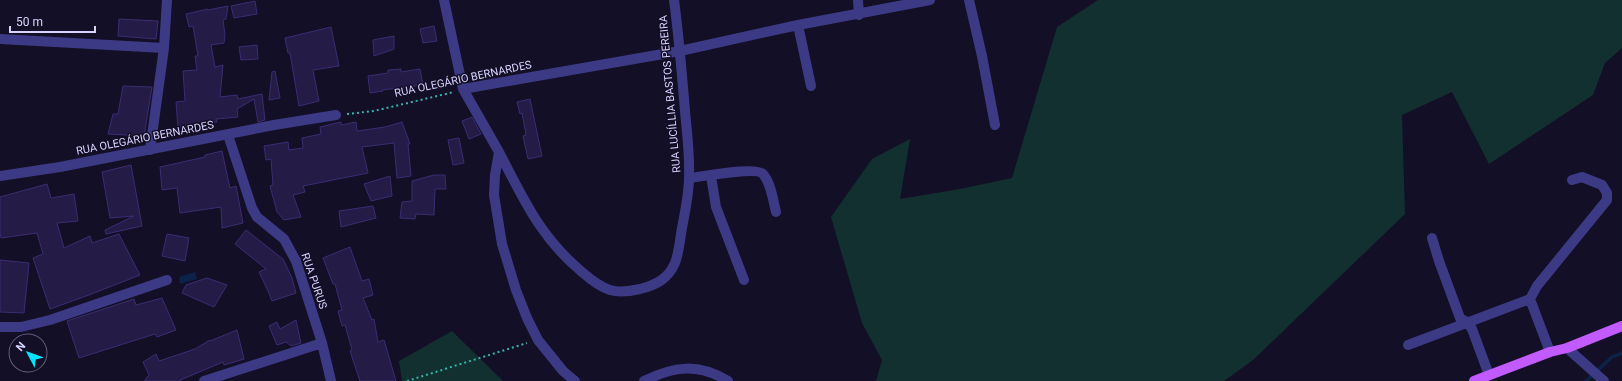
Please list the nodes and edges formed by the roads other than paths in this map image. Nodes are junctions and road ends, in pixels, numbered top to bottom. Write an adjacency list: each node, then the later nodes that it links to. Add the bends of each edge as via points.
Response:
1 (167, 0): 10 (street)
2 (444, 0): 13 (street, RUA LUCÍLLIA BASTOS PEREIRA)
3 (674, 0): 11 (street, RUA LUCÍLLIA BASTOS PEREIRA)
4 (858, 0): 7 (street)
5 (930, 0): 7 (street, RUA OLEGÁRIO BERNARDES)
6 (969, 0): 15 (street)
7 (859, 14): 8 (street, RUA OLEGÁRIO BERNARDES)
8 (798, 25): 11 (street, RUA OLEGÁRIO BERNARDES); 12 (street)
9 (0, 39): 10 (street)
10 (164, 48): 17 (street)
11 (680, 51): 13 (street, RUA OLEGÁRIO BERNARDES); 21 (street, RUA LUCÍLLIA BASTOS PEREIRA)
12 (811, 86)
13 (463, 89): 18 (street, RUA LUCÍLLIA BASTOS PEREIRA)
14 (336, 115): 16 (street, RUA OLEGÁRIO BERNARDES)
15 (995, 125)
16 (228, 134): 17 (street, RUA OLEGÁRIO BERNARDES); 31 (street, RUA PURUS, via 252,208 257,216 284,239 296,261)
17 (150, 150): 19 (street, RUA OLEGÁRIO BERNARDES)
18 (499, 152): 21 (street, RUA LUCÍLLIA BASTOS PEREIRA, via 535,221 551,243 592,280 618,292 650,286 664,280 670,273 681,238); 38 (street, via 494,195 502,244 518,297 538,340 563,371)
19 (0, 176)
20 (711, 176): 21 (street); 23 (street, via 745,170 762,172 768,182); 26 (street, via 716,207)
21 (690, 178)
22 (1572, 180): 27 (street, via 1582,177 1602,185 1607,193 1607,200 1537,286)
23 (776, 212)
24 (1432, 238): 28 (street, via 1460,318)
25 (167, 280): 30 (street, via 50,320 21,327)
26 (744, 280)
27 (1530, 299): 28 (street); 34 (street)
28 (1467, 322): 32 (street); 35 (street, via 1472,329)
29 (1622, 326): 33 (main road)
30 (0, 327)
31 (322, 343): 36 (street); 37 (street, RUA PURUS)
32 (1408, 345)
33 (1567, 348): 34 (main road); 42 (street)
34 (1550, 352): 35 (main road)
35 (1488, 376): 41 (main road)
36 (204, 381)
37 (331, 381)
38 (575, 381)
39 (644, 381): 40 (street, via 675,369 689,368 718,375)
40 (728, 381)
41 (1474, 381)
42 (1604, 381)

